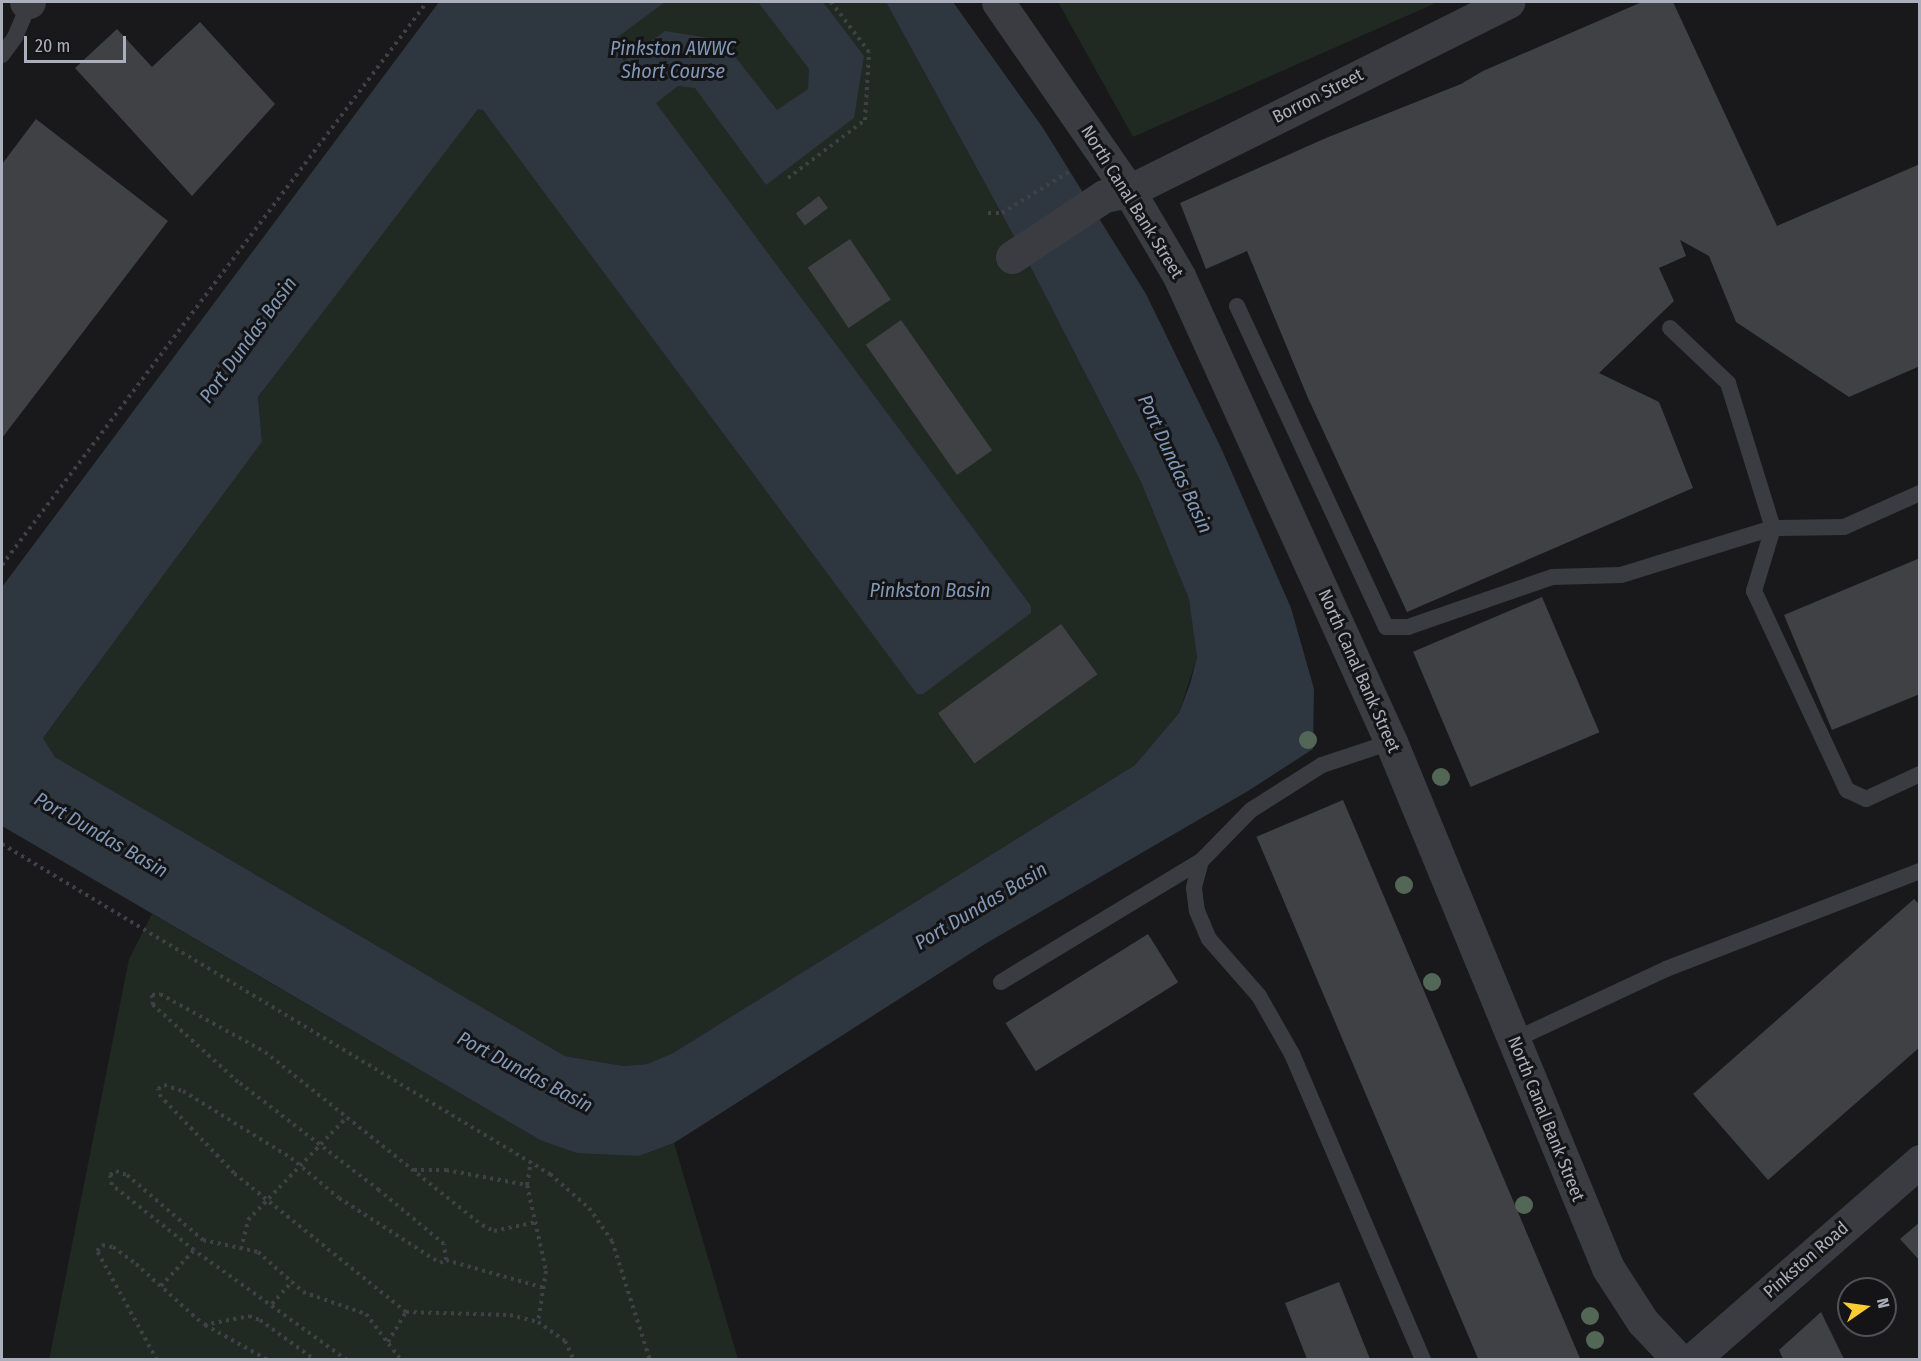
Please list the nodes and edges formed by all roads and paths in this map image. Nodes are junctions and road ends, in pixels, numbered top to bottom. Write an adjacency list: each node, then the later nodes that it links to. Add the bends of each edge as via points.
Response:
1 (28, 2): 6 (lane, via 15,37)
2 (427, 2): 16 (path)
3 (831, 2): 8 (path, via 869,52 865,120)
4 (998, 2): 9 (street, North Canal Bank Street)
5 (1508, 2): 9 (street, Borron Street)
6 (2, 55)
7 (1078, 166): 10 (path, via 1002,213)
8 (788, 178)
9 (1129, 191): 11 (street, Borron Street, via 1104,196); 17 (street, North Canal Bank Street, via 1179,276)
10 (988, 213)
11 (1012, 257)
12 (1237, 306): 15 (lane, via 1386,627 1408,627 1552,577 1621,575)
13 (1670, 328): 15 (lane, via 1728,382)
14 (1920, 493): 15 (lane, via 1844,527)
15 (1773, 528): 18 (lane, via 1754,591 1847,790 1866,799)
16 (2, 565)
17 (1391, 742): 20 (lane, via 1322,765 1251,810); 23 (street, North Canal Bank Street)
18 (1920, 774)
19 (2, 844): 26 (path)
20 (1201, 861): 22 (lane); 51 (lane, via 1194,888 1197,911 1209,939 1259,996 1292,1054)
21 (1920, 871): 23 (lane, via 1666,969)
22 (1001, 982)
23 (1514, 1040): 52 (street, North Canal Bank Street, via 1608,1268 1643,1322)
24 (347, 1117): 25 (path); 25 (path, via 265,1052 160,994 152,995 153,1005 238,1082); 29 (path)
25 (318, 1143): 28 (path); 35 (path, via 444,1244)
26 (531, 1161): 30 (path); 50 (path, via 589,1208 612,1241)
27 (1920, 1161): 53 (street, Pinkston Road)
28 (300, 1165): 31 (path); 31 (path, via 183,1091 164,1085 158,1089 161,1097 234,1173); 35 (path, via 339,1198 440,1263)
29 (413, 1170): 30 (path, via 446,1170); 32 (path, via 494,1231)
30 (527, 1185): 32 (path)
31 (269, 1200): 33 (path, via 248,1220); 40 (path)
32 (537, 1222): 38 (path, via 546,1271)
33 (241, 1249): 34 (path, via 204,1240 128,1175 116,1171 110,1175 112,1185); 36 (path, via 258,1251)
34 (194, 1251): 37 (path); 39 (path)
35 (446, 1260): 38 (path)
36 (293, 1281): 39 (path); 43 (path, via 303,1292 366,1314)
37 (161, 1286): 42 (path); 44 (path, via 113,1247 102,1245 97,1251)
38 (544, 1288): 41 (path)
39 (272, 1304): 47 (path)
40 (406, 1312): 41 (path, via 510,1315); 43 (path)
41 (538, 1322): 49 (path, via 565,1341)
42 (204, 1325): 45 (path); 46 (path, via 249,1316)
43 (388, 1342): 48 (path)
44 (157, 1359)
45 (268, 1359)
46 (315, 1359)
47 (347, 1359)
48 (401, 1359)
49 (574, 1359)
50 (650, 1359)
51 (1424, 1359)
52 (1679, 1359)
53 (1692, 1359)

